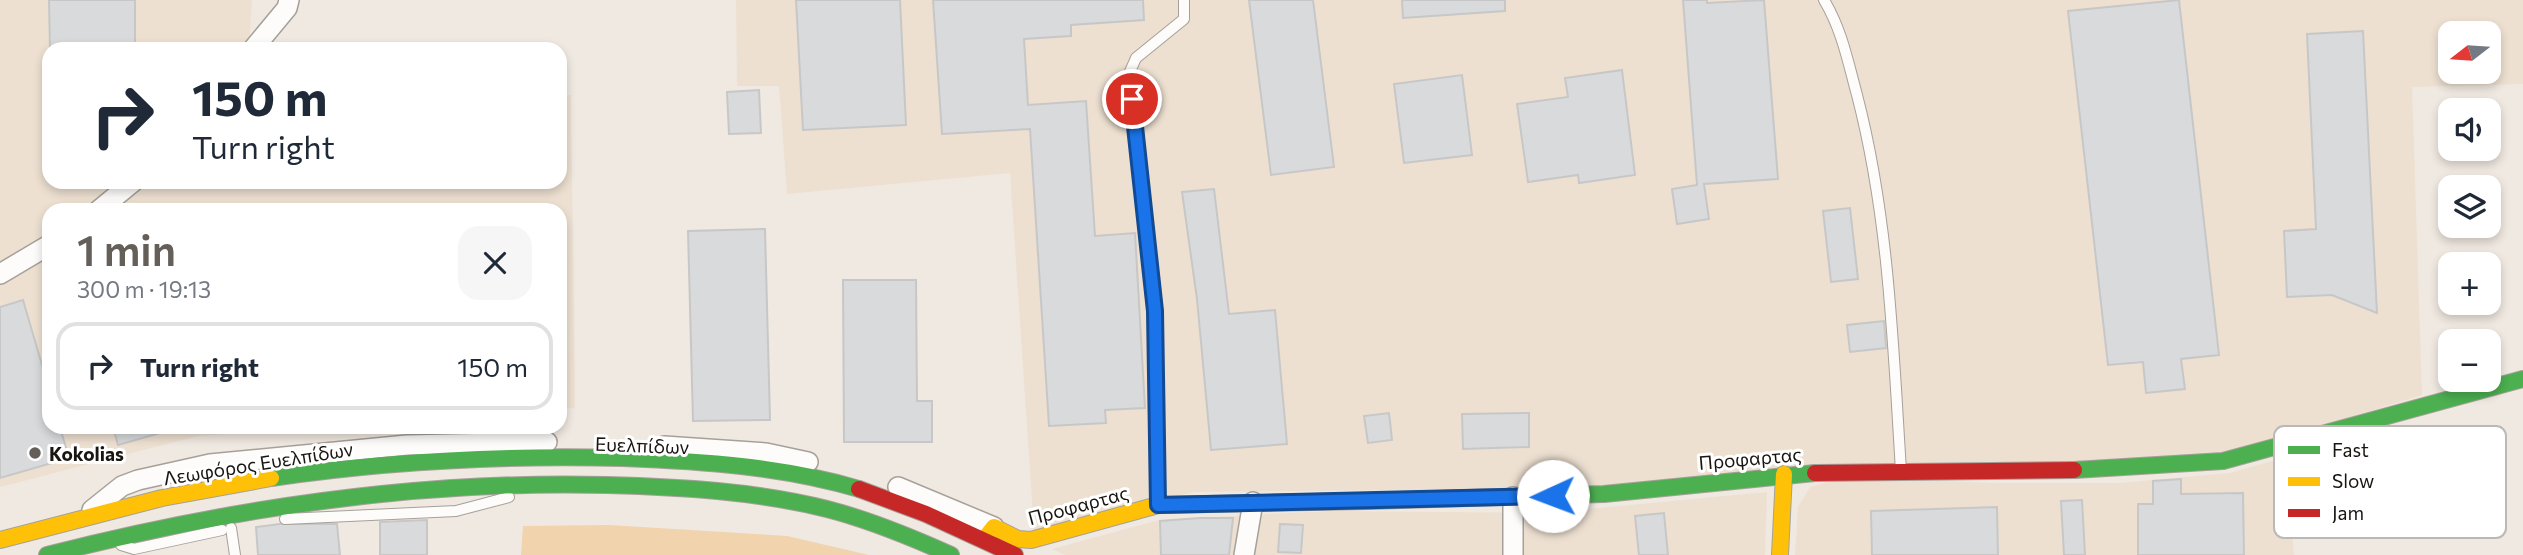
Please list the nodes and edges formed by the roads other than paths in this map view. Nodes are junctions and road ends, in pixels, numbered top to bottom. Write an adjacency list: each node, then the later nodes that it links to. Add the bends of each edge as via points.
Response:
1 (1184, 0): 17 (lane, via 1184,19 1136,58 1128,76 1137,122 1155,311)
2 (1824, 0): 12 (lane, via 1838,23 1873,157 1890,290)
3 (291, 3): 4 (street)
4 (259, 42)
5 (124, 189): 6 (street)
6 (108, 203)
7 (42, 249): 8 (street)
8 (0, 274)
9 (2523, 379): 10 (street, Προφαρτας)
10 (2351, 426)
11 (2274, 447): 12 (street, Προφαρτας, via 2223,461 2034,473)
12 (1901, 471): 13 (street, Προφαρτας)
13 (1784, 474): 15 (street, Προφαρτας, via 1604,494); 31 (street)
14 (556, 484): 19 (lane, via 456,511); 24 (street, via 412,489 223,514); 27 (street, via 687,488 782,500 872,523)
15 (1513, 497): 16 (street, Προφαρτας); 30 (street)
16 (1253, 502): 17 (street, Προφαρτας); 29 (street)
17 (1158, 505): 22 (street, Προφαρτας, via 1025,541)
18 (82, 518): 22 (street, Ευελπίδων, via 122,486 210,464 407,445 708,447 766,453 948,506); 23 (street)
19 (268, 521)
20 (244, 526): 21 (lane)
21 (231, 528): 24 (lane, via 134,549); 26 (lane)
22 (989, 533): 28 (street)
23 (0, 540)
24 (103, 540): 25 (street)
25 (47, 555)
26 (236, 555)
27 (951, 555)
28 (1015, 555)
29 (1244, 555)
30 (1513, 555)
31 (1780, 555)

